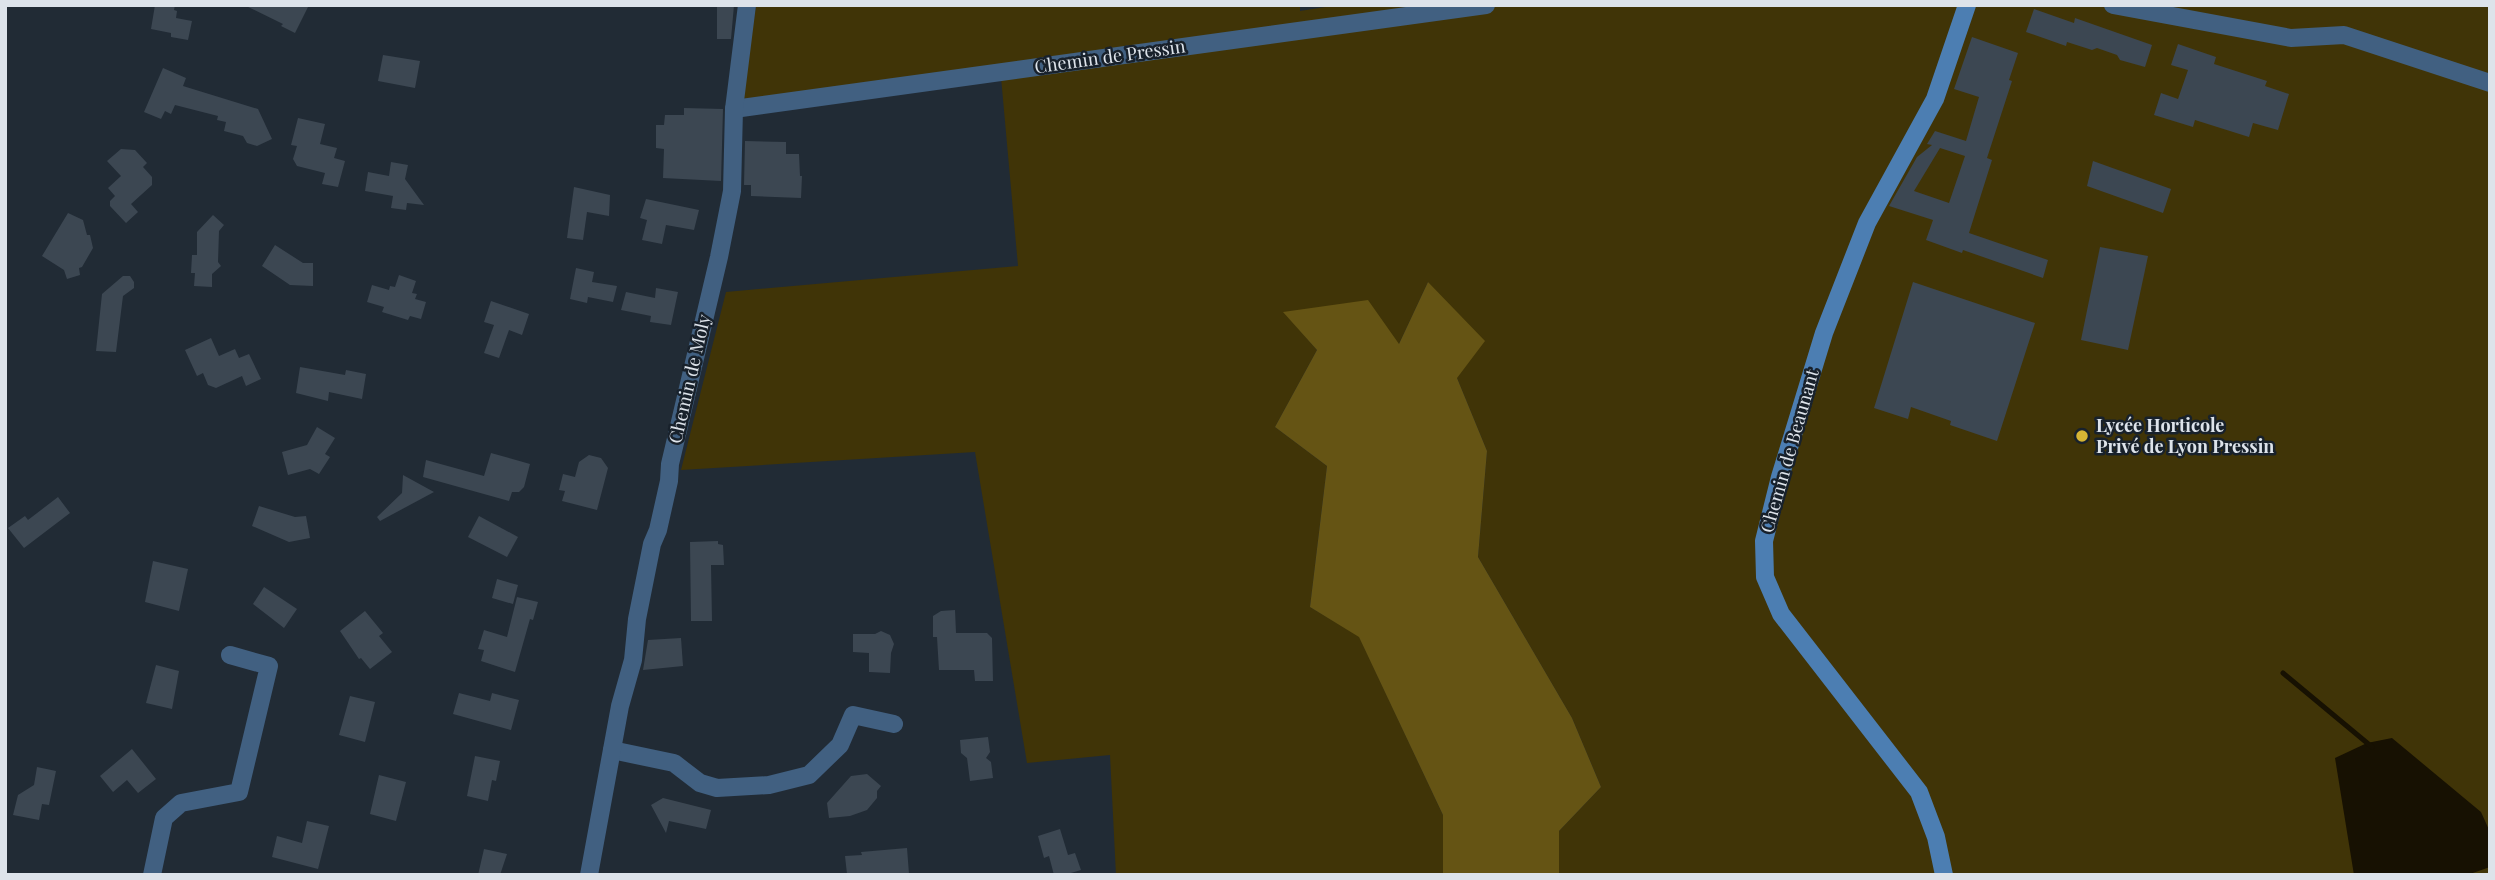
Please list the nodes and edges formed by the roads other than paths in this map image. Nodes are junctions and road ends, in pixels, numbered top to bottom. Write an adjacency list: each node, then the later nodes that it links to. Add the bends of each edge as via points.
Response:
1 (747, 5): 6 (street, Chemin de Moly)
2 (1486, 5): 6 (street, Chemin de Pressin)
3 (1967, 5): 12 (street, Chemin de Beaunant, via 1935,99 1867,223 1847,272 1815,360 1764,541 1765,577 1782,614 1919,792)
4 (2113, 5): 5 (street, via 2291,38 2344,35)
5 (2490, 83)
6 (734, 109): 9 (street, Chemin de Moly, via 730,204 659,530 652,544)
7 (230, 655): 10 (street, via 269,666 239,792 181,803 164,818)
8 (894, 724): 9 (street, via 853,715 840,745 809,775 769,785 717,788 700,783 674,763)
9 (612, 750): 11 (street, Chemin de Moly)
10 (152, 875)
11 (589, 875)
12 (1944, 875)

